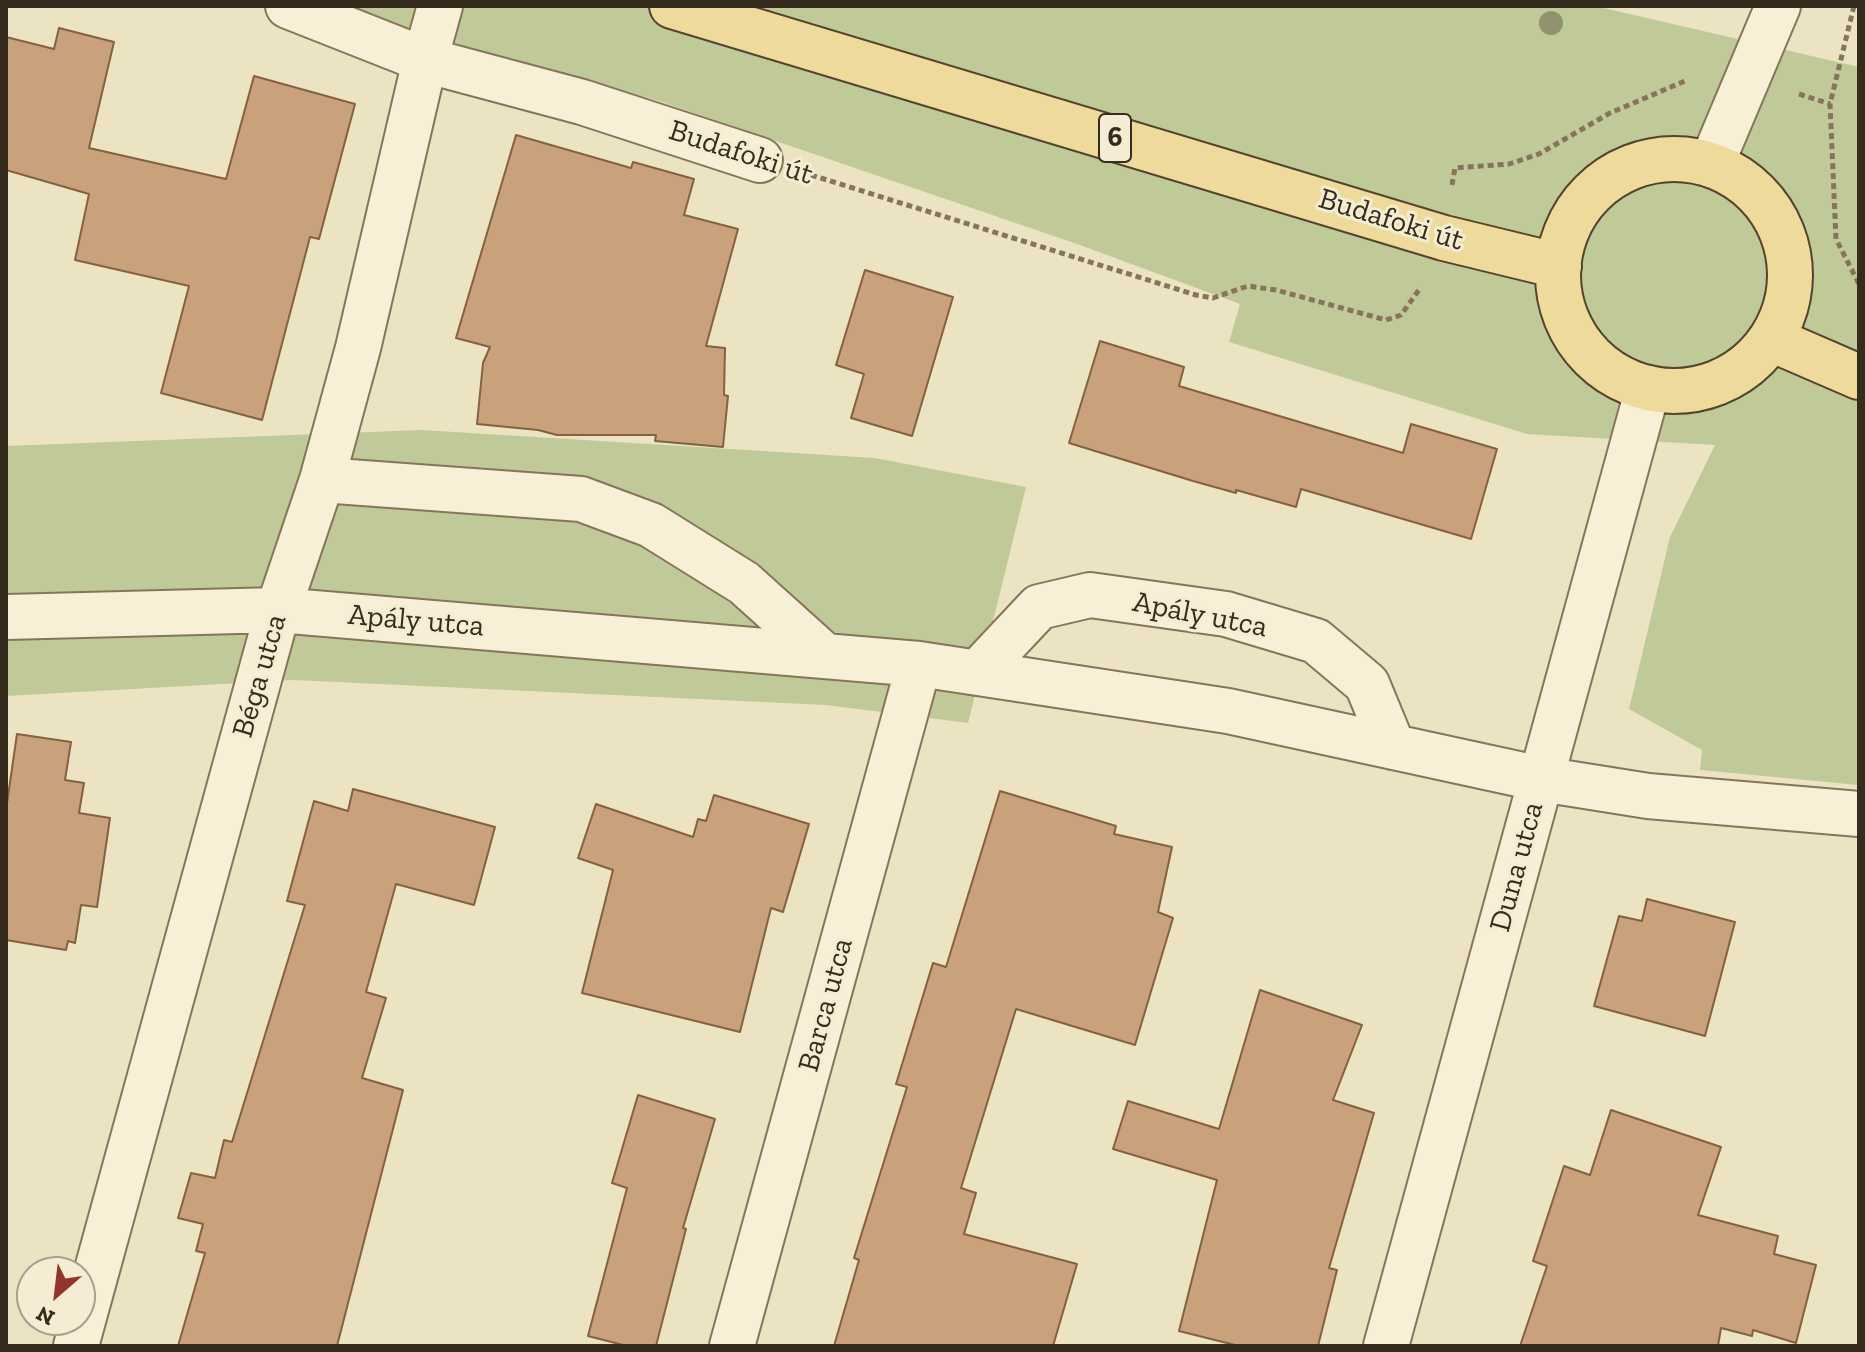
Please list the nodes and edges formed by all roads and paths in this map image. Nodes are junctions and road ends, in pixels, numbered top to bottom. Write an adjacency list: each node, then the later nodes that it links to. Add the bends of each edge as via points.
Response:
1 (288, 6): 6 (street, Budafoki út)
2 (440, 6): 6 (street, Béga utca)
3 (672, 6): 11 (main road, Budafoki út / 6, via 1444,238)
4 (1778, 6): 9 (street)
5 (1854, 6): 13 (path, via 1830,104 1836,239)
6 (425, 60): 8 (street, Budafoki út, via 582,102); 17 (street, Béga utca)
7 (1692, 72): 10 (path, via 1683,83 1610,113 1539,154 1509,164 1455,168)
8 (760, 160): 12 (path, Budafoki út, via 1196,295 1213,298 1248,286 1386,320 1401,315)
9 (1711, 165): 11 (main road, via 1673,157 1641,163 1609,179 1583,201); 14 (main road, via 1742,181 1768,205 1784,234 1791,272 1785,309)
10 (1451, 192)
11 (1559, 266): 16 (main road, via 1560,307 1580,344 1608,371)
12 (1427, 282)
13 (1859, 284)
14 (1771, 339): 15 (main road); 16 (main road, via 1750,364 1717,384 1684,391)
15 (1859, 377)
16 (1648, 388): 24 (street, Duna utca)
17 (322, 480): 18 (street, Béga utca); 20 (street, via 581,499 651,525 744,583)
18 (278, 610): 19 (street, Apály utca); 20 (street, Apály utca); 26 (street, Béga utca)
19 (6, 617)
20 (825, 656): 21 (street, Apály utca)
21 (919, 664): 22 (street, Apály utca); 27 (street, Barca utca)
22 (977, 673): 23 (street, Apály utca, via 1228,711); 23 (street, Apály utca, via 1039,607 1090,595 1226,614 1316,641 1367,684)
23 (1393, 747): 24 (street, Apály utca)
24 (1541, 779): 25 (street, Apály utca, via 1648,796); 28 (street, Duna utca)
25 (1859, 814)
26 (76, 1346)
27 (732, 1346)
28 (1386, 1346)

